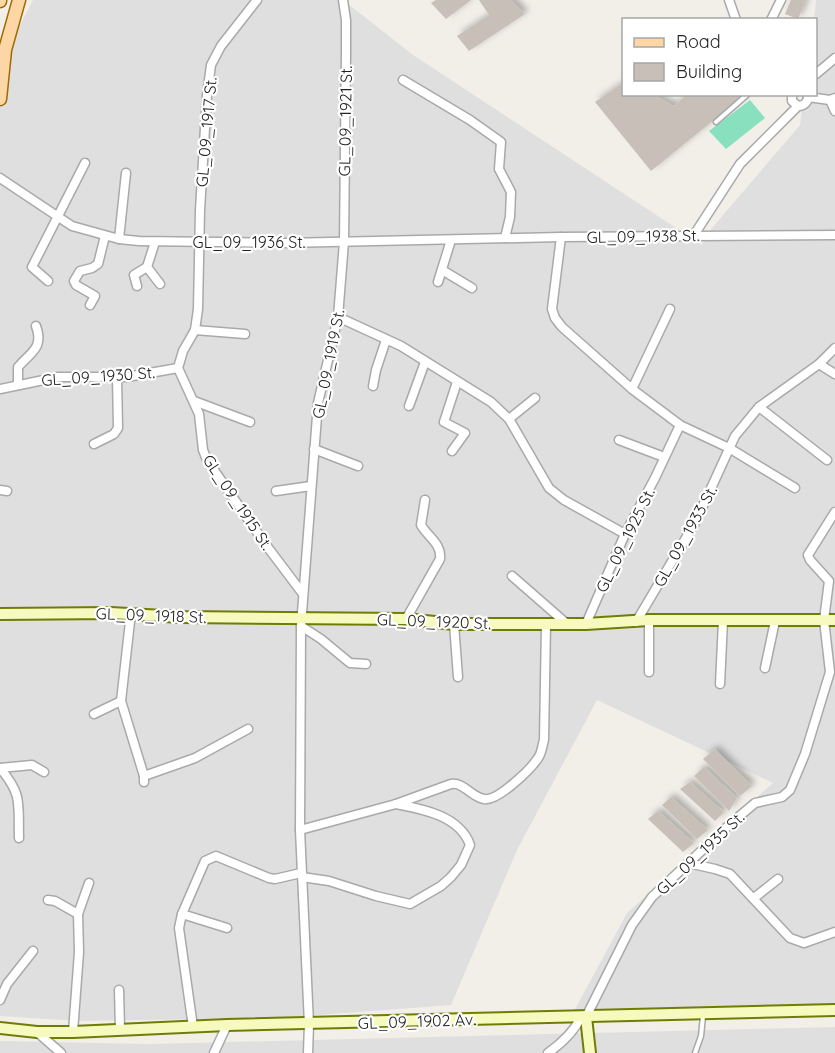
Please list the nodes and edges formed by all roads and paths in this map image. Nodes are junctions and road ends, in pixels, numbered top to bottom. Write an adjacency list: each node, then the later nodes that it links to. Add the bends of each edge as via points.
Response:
1 (19, 0): 14 (main road, via 5,50)
2 (257, 0): 32 (street, GL_09_1917 St., via 211,65)
3 (344, 0): 31 (street, GL_09_1921 St.)
4 (729, 0): 6 (street)
5 (781, 0): 7 (street)
6 (735, 18)
7 (772, 18)
8 (835, 58): 9 (street)
9 (817, 74)
10 (404, 80): 27 (street, via 501,142 498,169 511,192)
11 (746, 96): 18 (lane)
12 (792, 96): 16 (street)
13 (808, 96): 15 (street); 16 (street, via 805,104)
14 (0, 99)
15 (832, 99): 17 (street)
16 (798, 106): 23 (street, via 740,164)
17 (835, 111)
18 (716, 122)
19 (85, 163): 22 (street)
20 (126, 172): 28 (street)
21 (0, 178): 22 (street, GL_09_1936 St.)
22 (57, 217): 25 (street, GL_09_1936 St.); 35 (street, via 33,267)
23 (694, 235): 24 (street, GL_09_1938 St.); 26 (street, GL_09_1938 St.)
24 (835, 235)
25 (105, 236): 28 (street, GL_09_1936 St.); 40 (street, via 98,264 80,271 74,281 95,296)
26 (561, 237): 27 (street, GL_09_1938 St.); 57 (street, via 552,309 555,318)
27 (505, 238): 29 (street, GL_09_1938 St.)
28 (119, 239): 30 (street, GL_09_1936 St.)
29 (451, 240): 31 (street, GL_09_1938 St.); 34 (street)
30 (155, 242): 32 (street, GL_09_1936 St.); 33 (street)
31 (344, 242): 32 (street, GL_09_1936 St.); 42 (street, GL_09_1919 St.)
32 (199, 243): 44 (street)
33 (147, 267): 37 (street); 38 (street, via 134,275)
34 (442, 270): 36 (street); 39 (street)
35 (48, 281)
36 (438, 282)
37 (160, 284)
38 (137, 286)
39 (472, 288)
40 (90, 305)
41 (670, 309): 57 (street)
42 (338, 317): 46 (street); 68 (street, GL_09_1919 St., via 319,394)
43 (36, 326): 54 (street, GL_09_1930 St., via 37,346 18,367)
44 (195, 330): 45 (street); 50 (street)
45 (245, 334)
46 (386, 340): 48 (street); 55 (street)
47 (835, 348): 49 (street, GL_09_1933 St.)
48 (425, 362): 53 (street); 60 (street)
49 (819, 363): 51 (street); 61 (street, GL_09_1933 St.)
50 (178, 368): 52 (street, GL_09_1930 St.); 59 (street, GL_09_1915 St.)
51 (835, 374)
52 (117, 377): 54 (street, GL_09_1930 St., via 58,377); 66 (street, via 118,428)
53 (456, 382): 62 (street, via 491,402); 69 (street, via 444,422 465,433)
54 (18, 385): 56 (street, GL_09_1930 St.)
55 (373, 386)
56 (0, 389)
57 (632, 389): 64 (street)
58 (535, 398): 62 (street)
59 (194, 401): 63 (street); 80 (street, GL_09_1915 St., via 207,460)
60 (409, 406)
61 (759, 406): 67 (street, GL_09_1933 St.); 71 (street)
62 (509, 419): 78 (street, via 549,488)
63 (250, 422)
64 (680, 424): 67 (street); 70 (street, GL_09_1925 St.)
65 (620, 440): 70 (street)
66 (94, 444)
67 (729, 448): 74 (street); 88 (street, GL_09_1933 St., via 696,522)
68 (314, 449): 72 (street); 73 (street, GL_09_1919 St.)
69 (452, 452)
70 (664, 457): 78 (street, GL_09_1925 St.)
71 (827, 460)
72 (358, 466)
73 (311, 486): 75 (street); 80 (street, GL_09_1919 St.)
74 (795, 488)
75 (276, 491)
76 (425, 501): 83 (street, via 421,525 441,553)
77 (835, 514): 85 (street, via 808,555 829,581)
78 (625, 534): 93 (street, GL_09_1925 St.)
79 (512, 576): 92 (street)
80 (303, 594): 89 (street, GL_09_1919 St.)
81 (131, 613): 82 (main road, GL_09_1918 St.); 89 (main road, GL_09_1918 St.); 100 (street)
82 (0, 614)
83 (406, 619): 89 (main road, GL_09_1920 St.); 90 (main road, GL_09_1920 St.)
84 (650, 620): 86 (main road, GL_09_1920 St.); 88 (main road, GL_09_1920 St.); 96 (street)
85 (830, 620): 87 (main road, GL_09_1920 St.); 97 (street)
86 (723, 621): 87 (main road, GL_09_1920 St.); 99 (street)
87 (775, 621): 95 (street)
88 (636, 622): 93 (main road, GL_09_1920 St.)
89 (301, 623): 94 (street, via 350,663); 106 (street, GL_09_1919 St.)
90 (454, 624): 91 (main road, GL_09_1920 St.); 98 (street)
91 (546, 624): 92 (main road, GL_09_1920 St.); 105 (street, via 544,740 540,756 510,786 489,799 482,799 456,783)
92 (567, 624): 93 (main road, GL_09_1920 St.)
93 (586, 624)
94 (366, 664)
95 (765, 668)
96 (649, 672)
97 (832, 676): 108 (street, GL_09_1935 St., via 790,790 782,797 755,803)
98 (458, 677)
99 (720, 684)
100 (121, 701): 101 (street); 102 (street, via 144,779 195,758)
101 (94, 714)
102 (248, 729)
103 (0, 768): 104 (street, via 32,765); 107 (street, via 18,796)
104 (45, 772)
105 (396, 804): 106 (street); 109 (street, via 444,818 468,838 470,845 461,865 441,886 403,904)
106 (300, 830): 109 (street, GL_09_1919 St.)
107 (19, 838)
108 (688, 863): 112 (street, via 730,874); 123 (street, GL_09_1935 St., via 652,897 632,925)
109 (302, 875): 115 (street, via 269,878 213,856 205,861); 124 (street, GL_09_1919 St.)
110 (778, 879): 112 (street)
111 (89, 883): 114 (street)
112 (754, 898): 117 (street, via 790,938 804,943)
113 (48, 900): 114 (street)
114 (78, 914): 130 (street)
115 (182, 914): 116 (street); 126 (street, via 179,928)
116 (227, 928)
117 (835, 932)
118 (33, 951): 120 (street)
119 (119, 990): 128 (street)
120 (0, 1000)
121 (835, 1010): 122 (main road, GL_09_1902 Av.)
122 (703, 1014): 123 (main road, GL_09_1902 Av.); 136 (lane)
123 (583, 1017): 124 (main road, GL_09_1902 Av.); 134 (street, GL_09_1935 St.); 135 (main road)
124 (309, 1024): 125 (main road, GL_09_1902 Av.); 133 (street, GL_09_1919 St.)
125 (227, 1025): 126 (main road, GL_09_1902 Av.); 132 (street)
126 (193, 1027): 128 (main road, GL_09_1902 Av.)
127 (0, 1028): 129 (main road, GL_09_1902 Av.)
128 (120, 1029): 130 (main road, GL_09_1902 Av.)
129 (37, 1032): 130 (main road, GL_09_1902 Av.); 131 (street)
130 (73, 1032)
131 (61, 1053)
132 (214, 1053)
133 (308, 1053)
134 (548, 1053)
135 (590, 1053)
136 (695, 1053)

